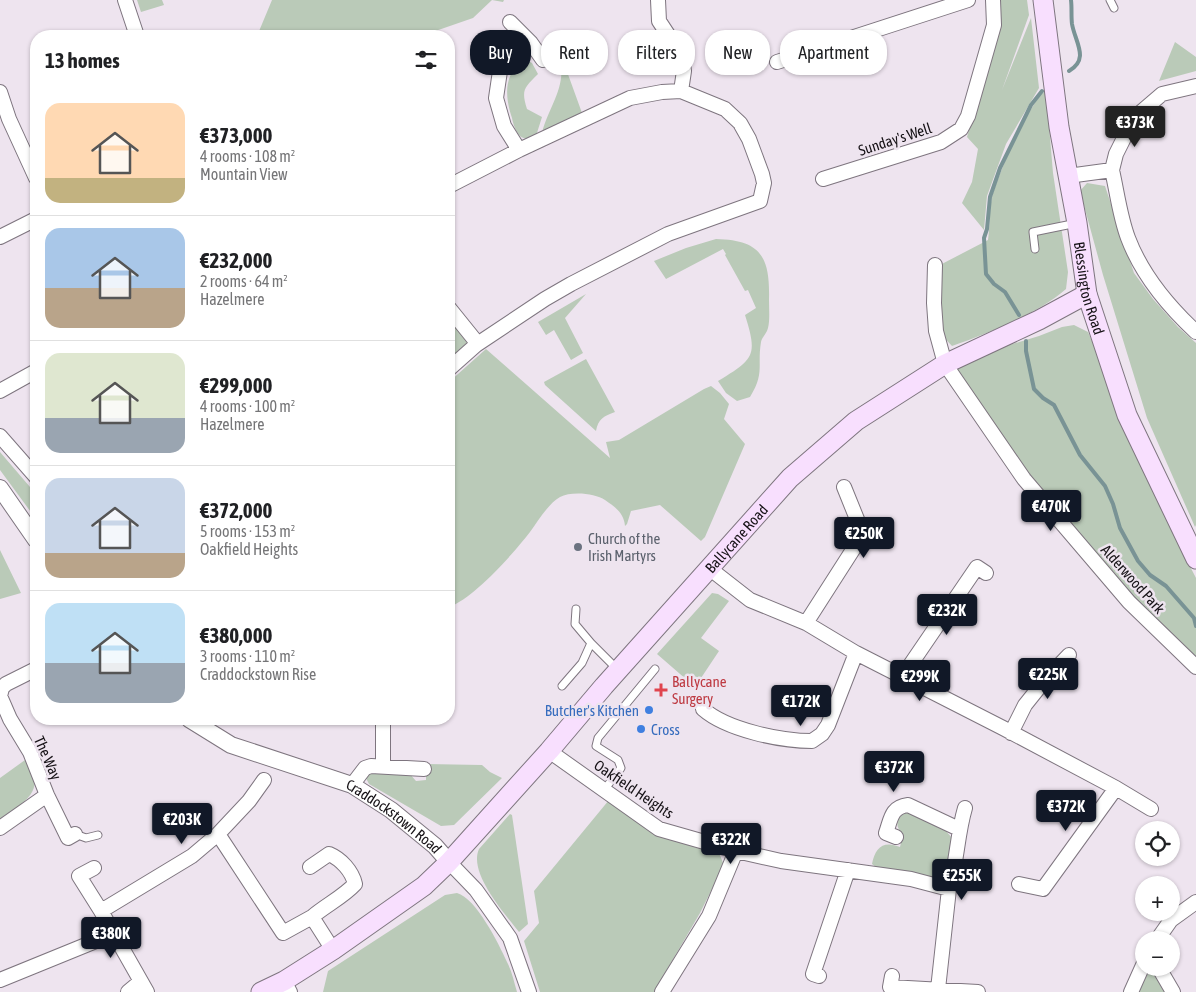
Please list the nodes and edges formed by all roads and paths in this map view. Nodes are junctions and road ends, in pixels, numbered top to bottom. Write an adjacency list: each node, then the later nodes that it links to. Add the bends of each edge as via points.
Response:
1 (125, 0): 9 (street)
2 (658, 0): 16 (street, via 659,20 682,56)
3 (968, 0): 13 (street)
4 (994, 0): 22 (street, Sunday's Well, via 994,25 968,116 961,129 942,142)
5 (1043, 0): 21 (main road, Blessington Road)
6 (1110, 0): 7 (lane)
7 (1114, 8)
8 (510, 22): 10 (street)
9 (135, 30)
10 (518, 30)
11 (531, 43): 12 (street)
12 (541, 57)
13 (777, 62)
14 (499, 75): 18 (street, via 496,98 504,126)
15 (1196, 87): 20 (street, via 1162,94 1134,118 1116,154)
16 (681, 91): 18 (street, via 630,98); 32 (street, via 725,109 740,123 762,174 764,183 760,201 668,234 545,299)
17 (0, 92): 19 (street)
18 (519, 150): 23 (street)
19 (30, 165)
20 (1112, 170): 21 (street); 31 (street, via 1128,238 1143,268 1162,296)
21 (1068, 176): 25 (main road, Blessington Road)
22 (823, 179)
23 (455, 183)
24 (30, 222): 26 (street)
25 (1077, 223): 27 (lane, via 1033,232); 29 (main road, Blessington Road)
26 (0, 237)
27 (1035, 249)
28 (936, 265): 34 (street, Alderwood Park, via 936,331)
29 (1087, 294): 34 (main road, Ballycane Road, via 1040,320); 42 (main road, Blessington Road, via 1127,415)
30 (455, 315): 32 (street)
31 (1196, 332)
32 (476, 345): 33 (street)
33 (455, 364)
34 (945, 364): 43 (main road, Ballycane Road, via 856,421 790,478); 50 (street, Alderwood Park, via 1024,479 1130,602)
35 (30, 374): 36 (street)
36 (0, 391)
37 (0, 436): 38 (street)
38 (30, 470)
39 (844, 487): 46 (street, via 863,534)
40 (0, 488): 41 (street)
41 (30, 531)
42 (1196, 559)
43 (709, 568): 46 (street, via 750,600); 52 (main road, Ballycane Road)
44 (986, 573): 54 (street, via 976,567)
45 (576, 609): 47 (lane, via 575,624)
46 (806, 623): 48 (street)
47 (591, 643): 52 (lane); 55 (lane, via 582,662)
48 (856, 653): 54 (street); 56 (street, via 828,725 812,741 756,733 709,714)
49 (1069, 654): 59 (street, via 1025,705)
50 (1196, 667)
51 (654, 669): 66 (lane, via 598,738 596,746 618,760 621,768)
52 (618, 670): 60 (main road, Ballycane Road)
53 (30, 672): 67 (street, The Way, via 6,684 0,696 30,752)
54 (902, 677): 59 (street)
55 (562, 686)
56 (703, 708)
57 (204, 725): 64 (street, Craddockstown Road, via 231,744)
58 (383, 725): 61 (street)
59 (1011, 733): 65 (street)
60 (549, 751): 66 (street, Oakfield Heights); 77 (main road, Ballycane Road)
61 (383, 767): 62 (street); 64 (street, via 365,768)
62 (424, 769)
63 (264, 780): 73 (street)
64 (352, 785): 77 (street, Craddockstown Road, via 391,810 435,846)
65 (1116, 788): 69 (street); 81 (street, via 1044,889)
66 (604, 790): 76 (street, Oakfield Heights, via 659,829)
67 (47, 796): 70 (street, The Way); 72 (street, The Way, via 68,838)
68 (965, 808): 71 (street)
69 (1151, 809)
70 (0, 828)
71 (959, 829): 75 (street, via 908,805 900,806 893,813 886,833); 82 (street)
72 (75, 834): 74 (lane, via 86,838)
73 (218, 834): 84 (street, via 192,856); 85 (street, via 283,933)
74 (98, 835)
75 (896, 837)
76 (736, 851): 80 (street, Oakfield Heights); 100 (street, via 709,916)
77 (449, 862): 88 (main road, Ballycane Road, via 424,886); 99 (street, Craddockstown Road, via 476,890 510,938)
78 (94, 868): 84 (street, via 79,876)
79 (310, 868): 85 (street, via 329,854 336,857 352,875 355,884)
80 (848, 870): 82 (street, Oakfield Heights, via 911,879); 89 (street, via 813,974)
81 (1019, 884)
82 (949, 889): 96 (street)
83 (1196, 902): 86 (street, via 1172,920)
84 (102, 911): 87 (street)
85 (312, 917): 88 (street)
86 (1164, 931)
87 (113, 934): 93 (street); 95 (street)
88 (333, 950): 94 (main road, Ballycane Road)
89 (819, 976)
90 (892, 976): 96 (street, via 890,987)
91 (1138, 976): 102 (street)
92 (1164, 976): 103 (street)
93 (0, 980)
94 (287, 986): 98 (main road, Ballycane Road)
95 (144, 987): 97 (street)
96 (938, 989): 101 (street)
97 (128, 992)
98 (262, 992)
99 (529, 992)
100 (662, 992)
101 (978, 992)
102 (1131, 992)
103 (1173, 992)

